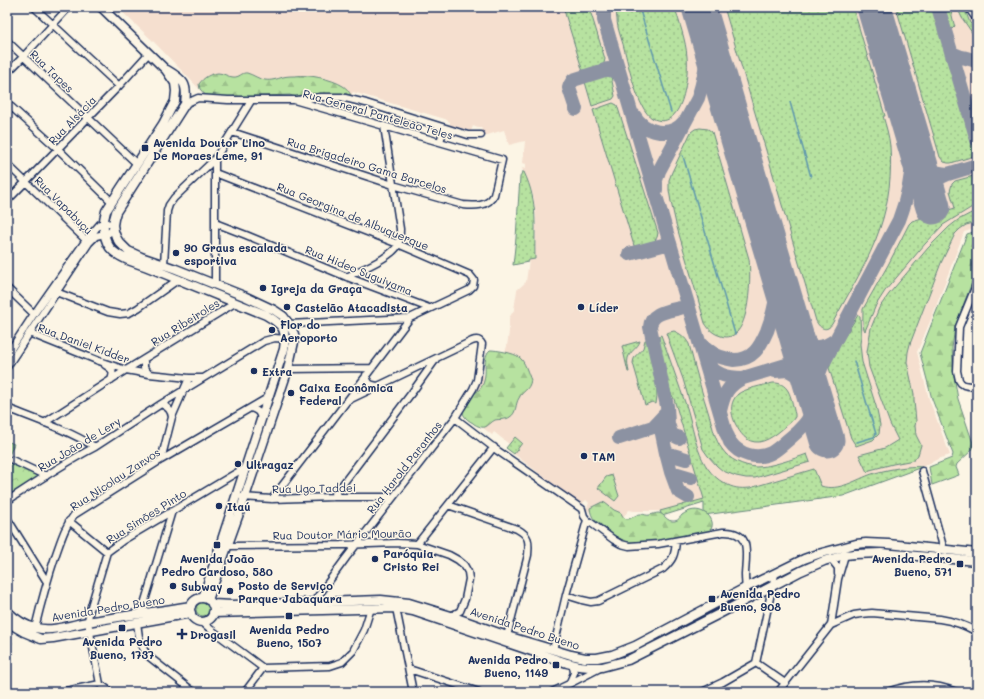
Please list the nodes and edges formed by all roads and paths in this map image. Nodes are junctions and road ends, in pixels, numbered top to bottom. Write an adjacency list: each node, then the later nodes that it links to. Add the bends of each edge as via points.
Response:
1 (34, 7): 6 (street)
2 (69, 7): 6 (street)
3 (101, 7): 8 (main road)
4 (968, 7): 5 (street)
5 (977, 20)
6 (53, 25): 9 (street); 12 (street)
7 (7, 41): 9 (street, Rua Tapes)
8 (150, 53): 10 (main road); 12 (street, Rua Alsácia)
9 (23, 57): 11 (street); 21 (street, Rua Tapes)
10 (166, 70): 13 (main road); 14 (main road, via 180,78)
11 (7, 73)
12 (119, 86): 21 (street, Rua Alsácia)
13 (176, 86): 14 (main road); 15 (main road)
14 (186, 90): 16 (street); 20 (main road)
15 (175, 98): 20 (main road); 30 (main road, via 163,124)
16 (198, 98): 17 (street, Rua General Panteleão Teles); 20 (street, Rua General Panteleão Teles)
17 (251, 100): 18 (street, Rua General Panteleão Teles); 24 (street)
18 (294, 100): 22 (street, Rua General Panteleão Teles); 23 (street, via 341,97)
19 (7, 103): 27 (street)
20 (185, 104): 39 (main road, via 116,212)
21 (88, 119): 27 (street, Rua Alsácia); 30 (street, Rua Tapes)
22 (384, 126): 26 (street, Rua General Panteleão Teles); 33 (street)
23 (444, 128): 25 (street, via 468,135); 26 (street)
24 (232, 132): 28 (street); 33 (street, Rua Brigadeiro Gama Barcelos)
25 (481, 135)
26 (440, 142): 34 (street, Rua General Panteleão Teles, via 502,160)
27 (58, 149): 32 (street, Rua Alsácia); 36 (street)
28 (215, 159): 31 (street); 43 (street, via 169,205)
29 (7, 164): 32 (street, Rua Vapabuçu)
30 (137, 164): 36 (main road)
31 (215, 173): 38 (street); 42 (street, Rua Georgina de Albuquerque)
32 (26, 181): 35 (street, Rua Alsácia); 41 (street, Rua Vapabuçu)
33 (393, 185): 34 (street, Rua Brigadeiro Gama Barcelos, via 473,206 488,202); 42 (street, via 400,229)
34 (494, 195)
35 (7, 201)
36 (112, 202): 37 (main road, via 106,211)
37 (104, 223): 39 (street); 40 (main road); 41 (street, via 98,226)
38 (215, 223): 44 (street, Rua Hideo Suguiyama); 47 (street)
39 (113, 227): 40 (street); 43 (main road, via 116,238 128,251)
40 (105, 234): 41 (street, via 100,234); 45 (main road, via 108,244 118,255)
41 (87, 242): 49 (street); 52 (street)
42 (398, 244): 44 (street, via 386,257); 51 (street, Rua Georgina de Albuquerque, via 470,275 474,280 469,290)
43 (164, 265): 47 (main road)
44 (347, 276): 51 (street, Rua Hideo Suguiyama)
45 (178, 279): 49 (street, via 138,308 120,314 108,312); 50 (main road)
46 (977, 283): 73 (street, via 959,327 957,371 961,383)
47 (215, 285): 54 (main road, via 274,310)
48 (7, 288): 52 (street)
49 (56, 292): 55 (street)
50 (236, 303): 56 (main road, via 275,320 285,332); 60 (street, Rua Ribeiroles)
51 (429, 308): 53 (street)
52 (34, 314): 57 (street)
53 (410, 318): 54 (street); 63 (street)
54 (290, 324): 64 (main road, via 294,342)
55 (29, 333): 61 (street, Rua Daniel Kidder); 62 (street)
56 (285, 339): 69 (street, Rua João de Lery, via 264,341); 76 (main road)
57 (9, 346): 58 (street)
58 (7, 355)
59 (437, 358): 72 (street); 82 (street, Rua Harold Paranhos, via 472,341 478,340 482,344 477,380); 95 (street)
60 (144, 359): 65 (street, Rua Ribeiroles); 66 (street, Rua Ribeiroles, via 144,368)
61 (99, 361): 65 (street, Rua Daniel Kidder); 70 (street, via 112,369)
62 (7, 367)
63 (371, 368): 64 (street); 67 (street)
64 (288, 369): 94 (main road)
65 (126, 370): 66 (street, Rua Daniel Kidder); 70 (street, Rua Ribeiroles)
66 (149, 374): 68 (street, Rua Daniel Kidder)
67 (366, 375): 71 (street); 72 (street, via 369,383)
68 (189, 378): 69 (street, Rua Daniel Kidder); 74 (street)
69 (205, 378): 74 (street, Rua João de Lery)
70 (111, 380): 84 (street, Rua Ribeiroles)
71 (359, 385): 75 (street, via 361,390); 77 (street)
72 (379, 386): 75 (street)
73 (976, 386)
74 (184, 390): 78 (street, Rua João de Lery); 81 (street)
75 (366, 392): 77 (street)
76 (268, 397): 80 (street, Rua Nicolau Zarvos); 83 (main road)
77 (347, 401): 97 (street)
78 (161, 404): 81 (street, via 168,408); 86 (street, Rua João de Lery)
79 (7, 408): 84 (street)
80 (251, 408): 83 (street, via 258,410); 90 (street, Rua Nicolau Zarvos)
81 (172, 417): 90 (street)
82 (455, 418): 87 (street); 96 (street, Rua Harold Paranhos)
83 (261, 419): 91 (main road)
84 (44, 423): 85 (street)
85 (85, 441): 86 (street); 88 (street, via 87,445)
86 (95, 447): 88 (street, Rua João de Lery)
87 (494, 447): 99 (street); 103 (street, via 582,508)
88 (84, 453): 93 (street, Rua João de Lery)
89 (12, 460): 93 (street)
90 (161, 460): 102 (street, Rua Nicolau Zarvos, via 82,509)
91 (246, 467): 94 (main road); 100 (street, Rua Simões Pinto)
92 (922, 471): 111 (street)
93 (46, 476): 98 (street, Rua João de Lery)
94 (240, 497): 97 (street, Rua Ugo Taddei); 110 (main road); 126 (main road)
95 (333, 497): 96 (street, Rua Ugo Taddei); 97 (street, Rua Ugo Taddei)
96 (393, 497): 104 (street, Rua Harold Paranhos)
97 (272, 499)
98 (7, 501)
99 (448, 506): 108 (street); 144 (street, via 517,529 528,538 528,556)
100 (172, 511): 112 (street, Rua Simões Pinto); 134 (street)
101 (7, 518): 120 (street)
102 (69, 520): 112 (street); 120 (street, Rua Nicolau Zarvos)
103 (587, 520): 105 (street, via 614,540 629,546); 124 (street)
104 (367, 532): 106 (street, Rua Harold Paranhos); 107 (street)
105 (676, 541): 122 (street, via 723,532 741,536 747,547); 124 (street, via 673,557 663,569 609,596 591,602)
106 (358, 544): 107 (street, Rua Doutor Mário Mourão); 109 (street, Rua Doutor Mário Mourão); 116 (street, Rua Harold Paranhos)
107 (374, 544): 108 (street, Rua Doutor Mário Mourão)
108 (417, 544): 135 (street, Rua Doutor Mário Mourão, via 449,555 464,565 468,572 466,599 460,612)
109 (341, 545): 110 (street, Rua Doutor Mário Mourão); 116 (street)
110 (228, 546): 126 (main road)
111 (944, 550): 113 (main road, Avenida Pedro Bueno); 114 (main road, Avenida Pedro Bueno, via 866,543 856,544)
112 (107, 552): 136 (street, Rua Simões Pinto)
113 (977, 553)
114 (829, 555): 115 (main road, Avenida Pedro Bueno); 118 (main road, Avenida Pedro Bueno, via 804,559); 119 (street, via 838,568); 121 (main road, Avenida Pedro Bueno)
115 (845, 555): 117 (main road, Avenida Pedro Bueno, via 881,553); 119 (street)
116 (346, 558): 127 (street, Rua Harold Paranhos)
117 (977, 561)
118 (775, 574): 121 (street); 122 (main road, Avenida Pedro Bueno)
119 (838, 580): 140 (street)
120 (47, 582): 141 (street, Rua Nicolau Zarvos)
121 (772, 586): 123 (main road, Avenida Pedro Bueno); 128 (street)
122 (745, 588): 125 (street); 145 (main road, Avenida Pedro Bueno, via 612,655 585,658)
123 (762, 592): 125 (main road, Avenida Pedro Bueno); 128 (street, via 768,597)
124 (566, 595): 145 (street)
125 (747, 599): 148 (main road, Avenida Pedro Bueno, via 628,660)
126 (208, 601): 127 (main road, Avenida Pedro Bueno, via 232,605); 131 (main road, via 198,598); 133 (main road, via 213,606)
127 (313, 603): 135 (main road, Avenida Pedro Bueno, via 396,601)
128 (769, 604): 146 (street)
129 (371, 608): 130 (main road, Avenida Pedro Bueno); 133 (main road, Avenida Pedro Bueno); 149 (street, via 357,644 342,662 330,666)
130 (396, 608): 147 (main road, Avenida Pedro Bueno, via 413,611); 150 (street)
131 (191, 610): 134 (main road, Avenida Pedro Bueno); 137 (main road, Avenida Pedro Bueno); 138 (main road, via 195,618)
132 (8, 612): 141 (main road, Avenida Pedro Bueno, via 26,625)
133 (213, 612): 138 (main road)
134 (141, 614): 136 (main road, Avenida Pedro Bueno)
135 (451, 616): 144 (main road, Avenida Pedro Bueno)
136 (88, 622): 141 (main road, Avenida Pedro Bueno, via 65,627); 142 (street, Rua Simões Pinto)
137 (137, 623): 142 (main road, Avenida Pedro Bueno); 157 (street, via 143,648 148,656)
138 (205, 623): 149 (street)
139 (9, 624): 142 (main road, Avenida Pedro Bueno, via 41,639)
140 (831, 625): 143 (street, via 854,616 872,613 951,620); 151 (street)
141 (35, 628)
142 (90, 631): 152 (street, Rua Simões Pinto)
143 (977, 632)
144 (507, 636): 145 (main road, Avenida Pedro Bueno)
145 (553, 650)
146 (756, 663): 151 (street); 162 (street)
147 (573, 665): 148 (main road, Avenida Pedro Bueno); 153 (street, via 574,673)
148 (602, 667): 153 (street)
149 (263, 668): 158 (street)
150 (409, 669): 159 (street); 160 (street)
151 (785, 683): 163 (street)
152 (100, 684): 154 (street); 156 (street)
153 (569, 684): 161 (street)
154 (68, 691): 155 (street)
155 (61, 692)
156 (111, 692)
157 (194, 692)
158 (245, 692)
159 (413, 692)
160 (479, 692)
161 (552, 692)
162 (702, 692)
163 (778, 692)
164 (886, 692): 165 (street, via 924,684)
165 (956, 692)

